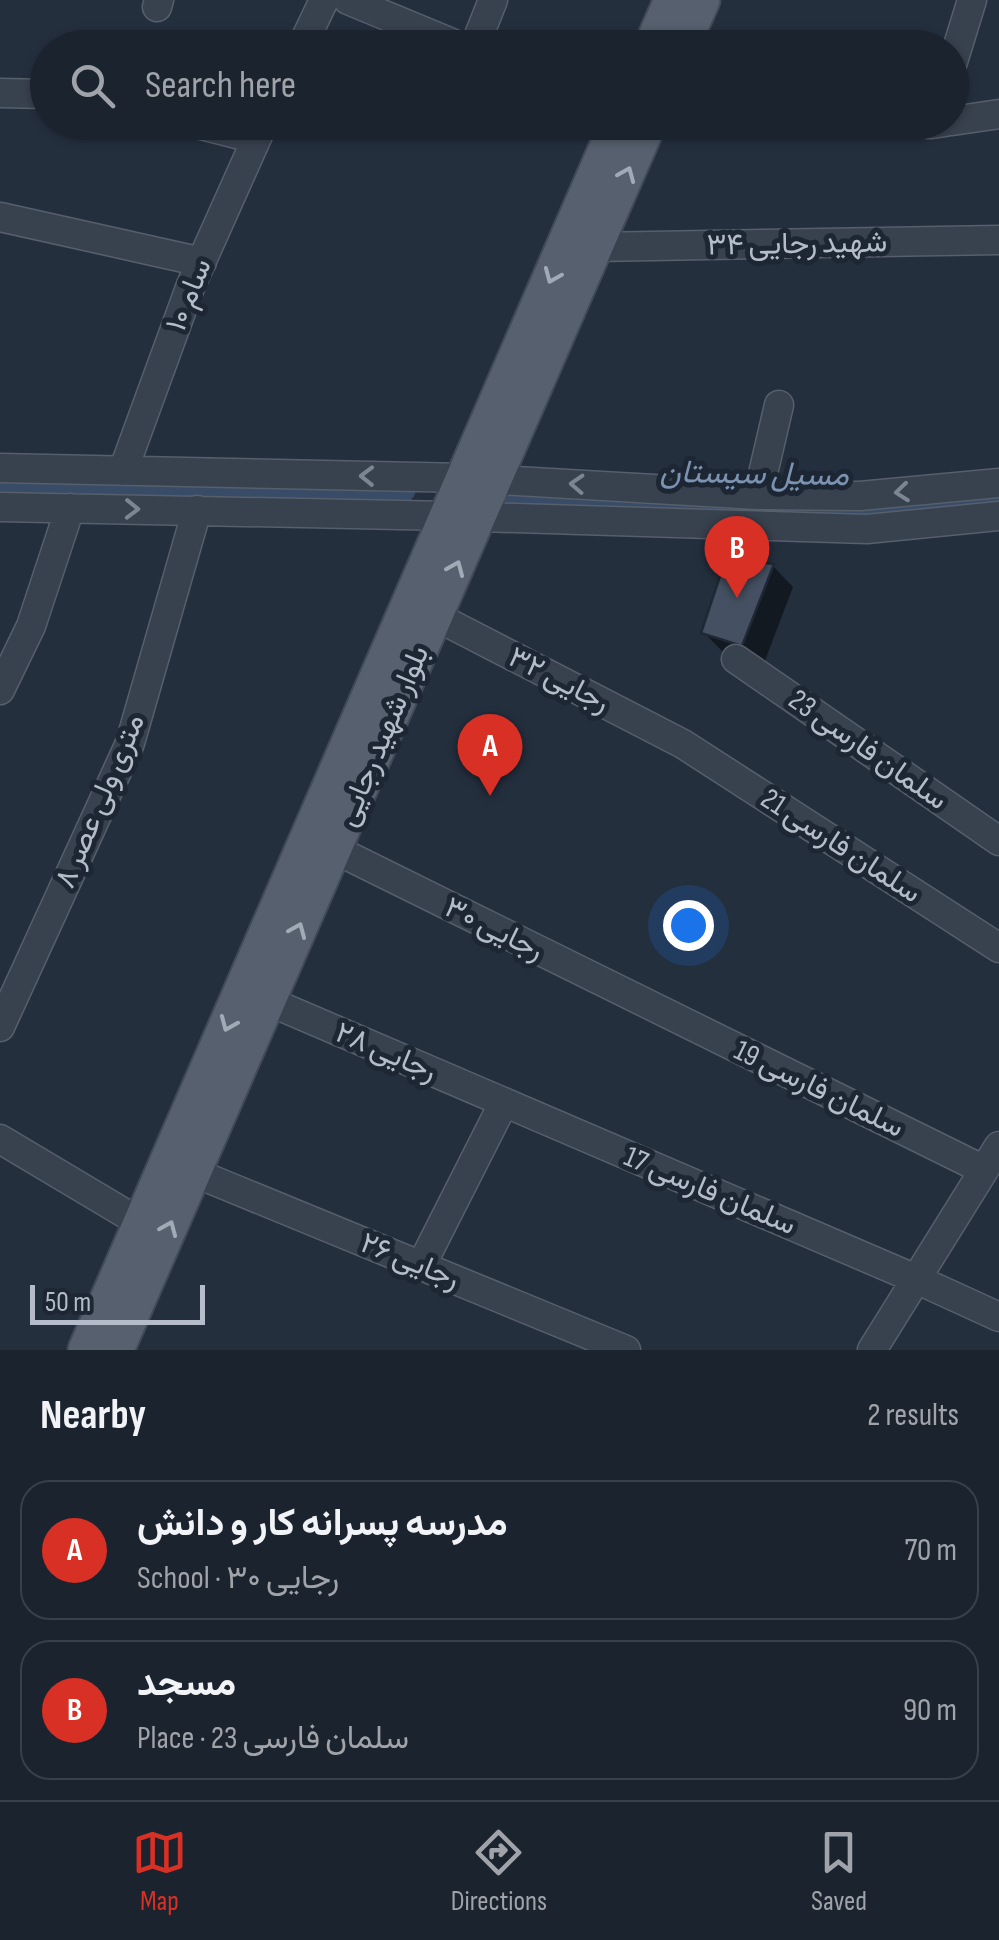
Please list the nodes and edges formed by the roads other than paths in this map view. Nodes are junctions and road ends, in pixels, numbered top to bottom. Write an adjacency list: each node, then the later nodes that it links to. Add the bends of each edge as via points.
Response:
1 (324, 0): 7 (street)
2 (348, 0): 8 (street)
3 (493, 0): 9 (street)
4 (672, 0): 10 (main road)
5 (702, 0): 11 (main road)
6 (972, 0): 12 (street)
7 (309, 30)
8 (420, 30)
9 (481, 30)
10 (659, 30)
11 (688, 30)
12 (963, 30)
13 (0, 92): 14 (street)
14 (30, 93)
15 (999, 114): 16 (street)
16 (969, 119)
17 (256, 140): 23 (street, سام ۱۰)
18 (611, 140): 27 (main road, بلوار شهید رجایی, one-way to 27)
19 (641, 140): 22 (main road, بلوار شهید رجایی, one-way to 19)
20 (0, 217): 23 (street)
21 (999, 240): 22 (street, شهید رجایی ۳۴)
22 (595, 247): 27 (main road, بلوار شهید رجایی)
23 (202, 262): 26 (street, سام ۱۰)
24 (778, 405): 29 (street)
25 (0, 468): 26 (street)
26 (124, 471): 27 (street, one-way to 26)
27 (480, 479): 29 (street, one-way to 27); 33 (main road, بلوار شهید رجایی)
28 (999, 483): 29 (street, one-way to 29, via 860,496)
29 (750, 494): 35 (street)
30 (0, 506): 31 (street)
31 (70, 508): 32 (street, one-way to 32); 38 (street, via 30,626)
32 (197, 510): 33 (street); 45 (street, ۸ متری ولی عصر, via 130,743)
33 (464, 516): 35 (street); 36 (main road, بلوار شهید رجایی, one-way to 33); 50 (main road, بلوار شهید رجایی, one-way to 50)
34 (999, 516): 35 (street, via 868,529)
35 (743, 526)
36 (435, 616): 39 (street, رجایی ۳۲); 41 (main road, بلوار شهید رجایی)
37 (736, 659): 40 (street, سلمان فارسی 23)
38 (0, 690)
39 (682, 744): 42 (street, سلمان فارسی 21)
40 (999, 841)
41 (334, 849): 43 (main road, بلوار شهید رجایی, one-way to 41); 44 (street, رجایی ۳۰)
42 (999, 948)
43 (268, 1001): 46 (street, رجایی ۲۸); 49 (main road, بلوار شهید رجایی)
44 (654, 1008): 48 (street, سلمان فارسی 19)
45 (0, 1027)
46 (504, 1102): 51 (street); 52 (street, سلمان فارسی 17)
47 (0, 1139): 50 (street)
48 (992, 1158): 52 (street)
49 (194, 1172): 51 (street, رجایی ۲۶); 56 (main road, بلوار شهید رجایی, one-way to 49)
50 (141, 1223): 55 (main road, بلوار شهید رجایی)
51 (422, 1266): 54 (street, رجایی ۲۶)
52 (916, 1279): 53 (street, سلمان فارسی 17); 58 (street)
53 (999, 1317)
54 (559, 1337): 57 (street, رجایی ۲۶)
55 (86, 1350)
56 (116, 1350)
57 (626, 1350)
58 (872, 1350)

